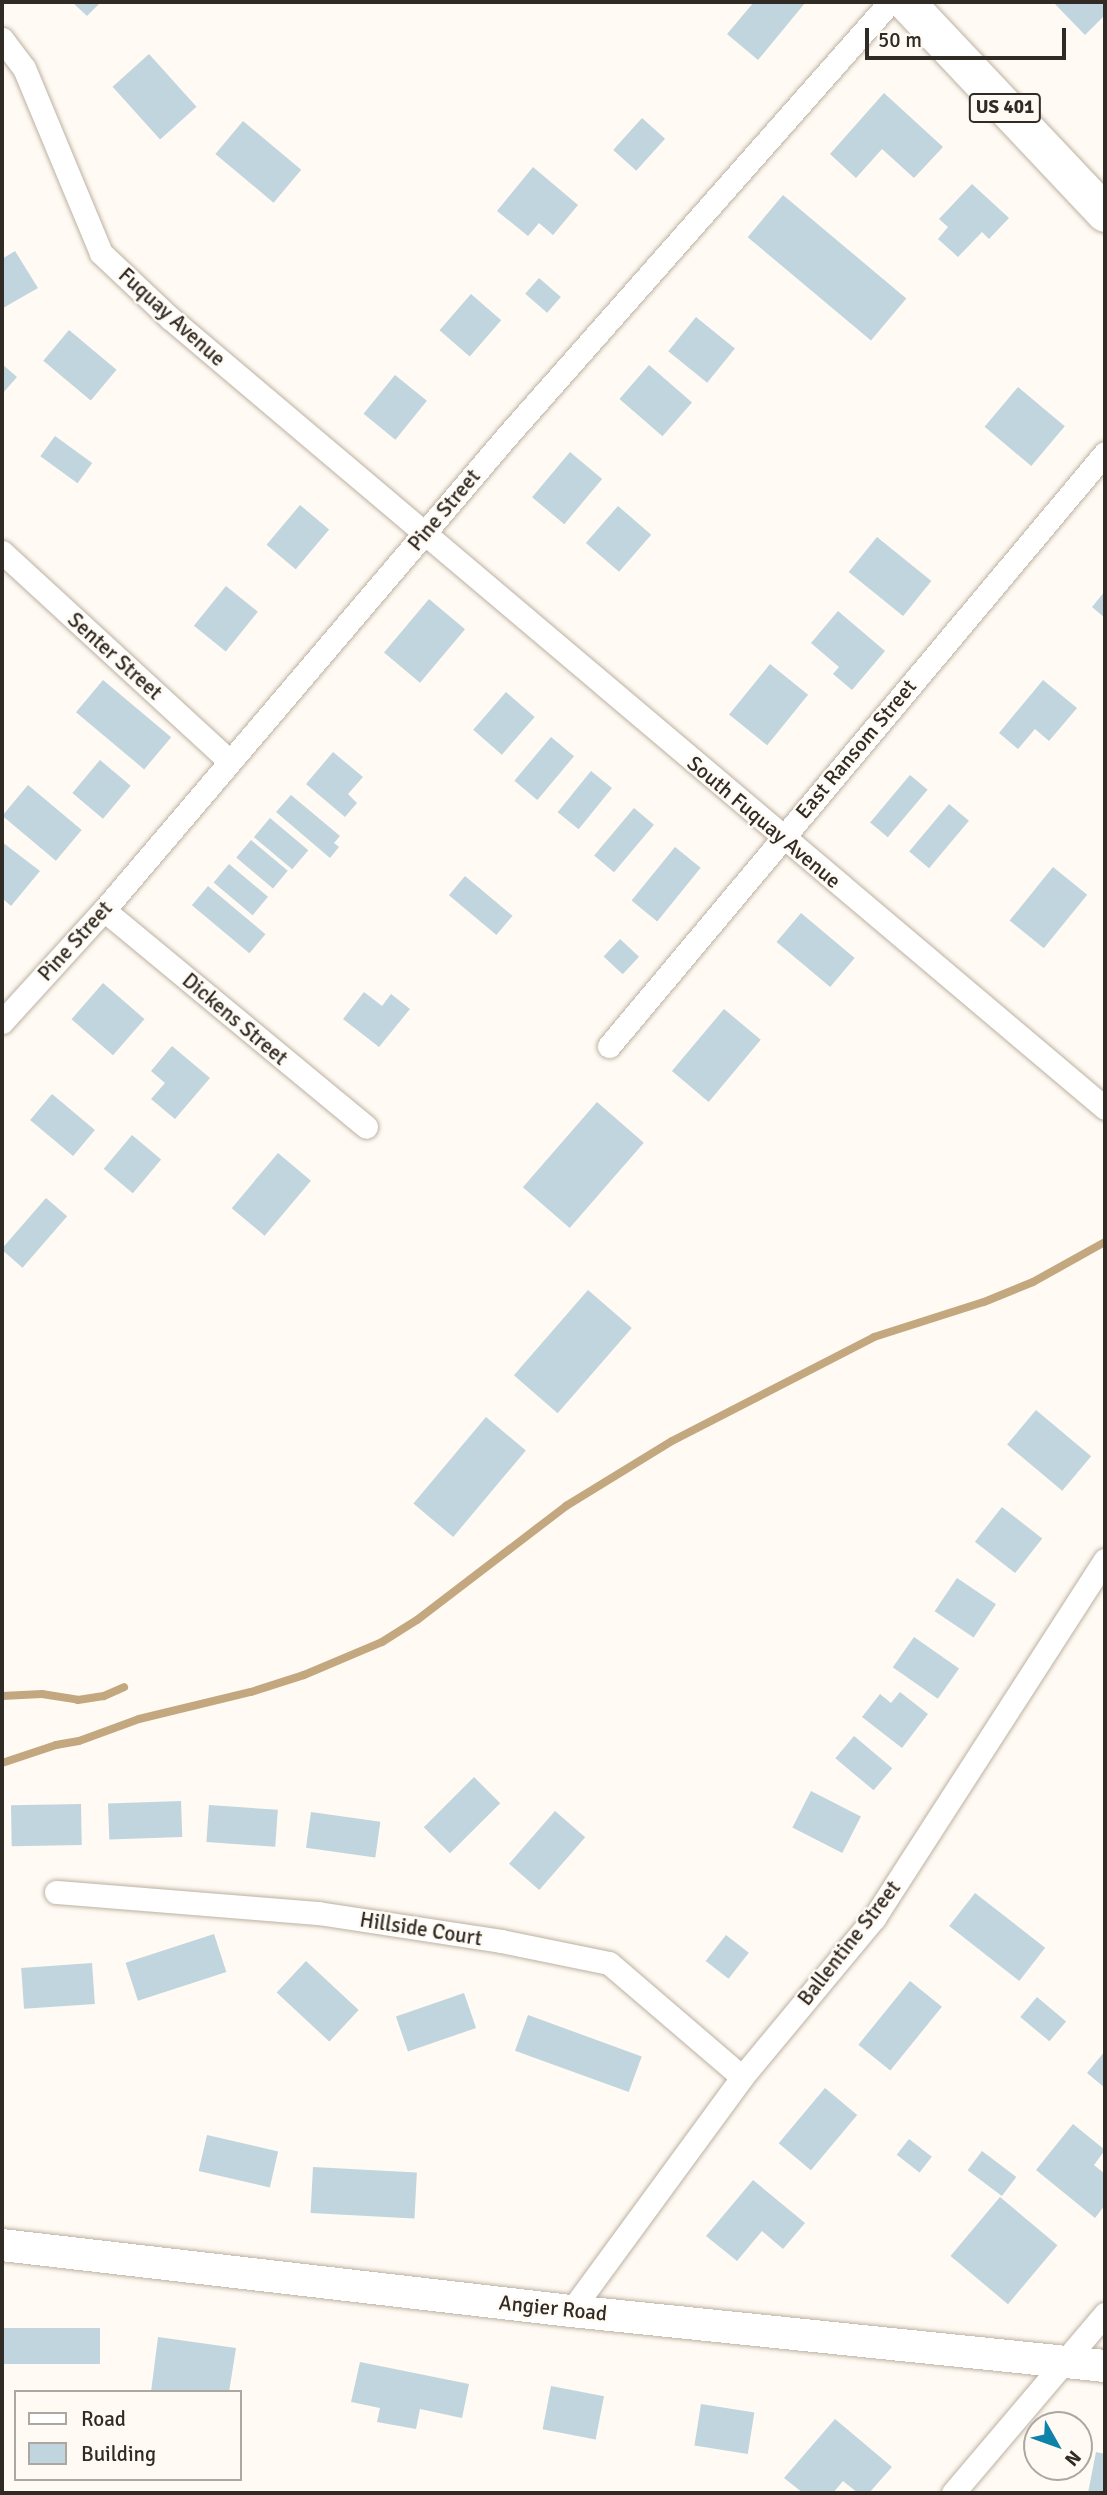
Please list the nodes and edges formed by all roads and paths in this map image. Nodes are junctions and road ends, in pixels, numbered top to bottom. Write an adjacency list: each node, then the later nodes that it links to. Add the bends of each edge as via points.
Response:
1 (890, 2): 6 (street, Pine Street)
2 (906, 2): 4 (main road, US 401)
3 (2, 39): 6 (street, Fuquay Avenue, via 24,68 101,253 170,318)
4 (1105, 213)
5 (1105, 453): 9 (street, East Ransom Street)
6 (424, 534): 8 (street, Pine Street); 9 (street, South Fuquay Avenue)
7 (2, 552): 8 (street, Senter Street)
8 (228, 760): 10 (street, Pine Street)
9 (782, 837): 12 (street, East Ransom Street); 13 (street, South Fuquay Avenue)
10 (104, 910): 11 (street, Pine Street); 14 (street, Dickens Street)
11 (2, 1022)
12 (609, 1046)
13 (1105, 1108)
14 (366, 1127)
15 (1105, 1560): 17 (street, Ballentine Street, via 874,1918)
16 (56, 1892): 17 (street, Hillside Court, via 318,1913 501,1941 608,1963)
17 (743, 2077): 19 (street, Ballentine Street)
18 (2, 2245): 19 (street, Angier Road)
19 (571, 2311): 21 (street, Angier Road)
20 (1105, 2314): 21 (street)
21 (1066, 2362): 22 (street, Angier Road); 23 (street)
22 (1105, 2367)
23 (953, 2493)

